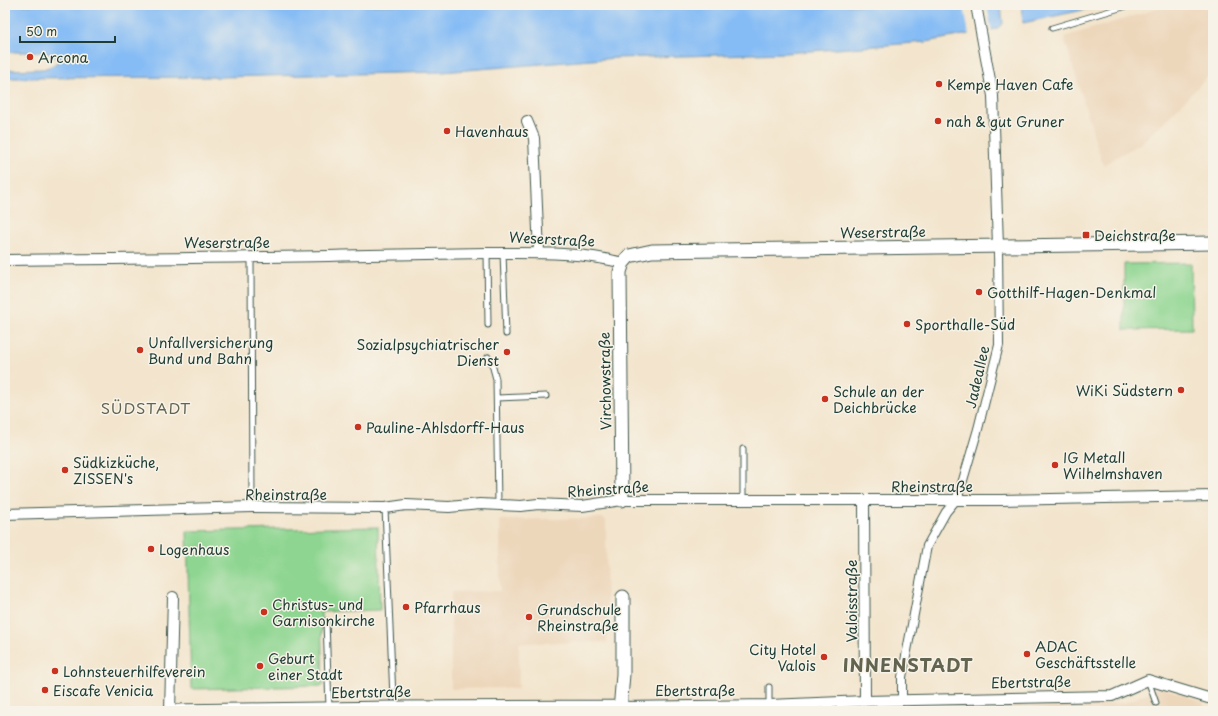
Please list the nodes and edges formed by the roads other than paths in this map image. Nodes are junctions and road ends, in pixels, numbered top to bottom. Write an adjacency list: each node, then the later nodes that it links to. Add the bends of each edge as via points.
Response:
1 (976, 5): 6 (street, Jadeallee, via 993,96)
2 (1130, 5): 3 (lane)
3 (1052, 28)
4 (527, 121): 9 (street, via 534,138)
5 (1213, 243): 6 (street, Weserstraße)
6 (998, 246): 12 (street, Weserstraße, via 652,251 630,256); 23 (street, Jadeallee, via 999,345 969,463)
7 (487, 253): 8 (street, Weserstraße); 10 (street, Weserstraße); 13 (lane)
8 (503, 253): 9 (street, Weserstraße); 14 (lane)
9 (539, 253): 12 (street, Weserstraße, via 592,256)
10 (251, 258): 11 (street, Weserstraße); 25 (lane)
11 (5, 260)
12 (623, 263): 21 (street, Virchowstraße, via 620,272)
13 (488, 325)
14 (506, 334)
15 (488, 357): 17 (lane, via 496,379)
16 (546, 396): 17 (lane)
17 (497, 398): 24 (lane)
18 (743, 449): 20 (lane)
19 (1213, 496): 23 (street, Rheinstraße)
20 (743, 499): 21 (street, Rheinstraße); 22 (street, Rheinstraße)
21 (622, 500): 24 (street, Rheinstraße, via 582,506)
22 (864, 500): 23 (street, Rheinstraße); 35 (street, Valoisstraße)
23 (956, 500): 34 (street, Jadeallee, via 946,512 927,546 902,677)
24 (498, 505): 26 (street, Rheinstraße, via 406,505)
25 (252, 507): 26 (street, Rheinstraße); 27 (street, Rheinstraße)
26 (385, 508): 36 (lane)
27 (5, 514)
28 (173, 597): 42 (street, Ebertstraße)
29 (623, 597): 40 (street)
30 (326, 620): 39 (lane)
31 (1148, 680): 33 (street); 34 (street, Ebertstraße, via 1112,696); 37 (lane)
32 (769, 687): 38 (lane)
33 (1213, 698)
34 (902, 700): 35 (street, Ebertstraße)
35 (865, 701): 38 (street, Ebertstraße)
36 (393, 703): 39 (street, Ebertstraße); 40 (street, Ebertstraße)
37 (1156, 703)
38 (769, 705): 41 (street, Ebertstraße)
39 (328, 709): 42 (street, Ebertstraße)
40 (621, 709): 41 (street, Ebertstraße)
41 (646, 709)
42 (171, 711)

